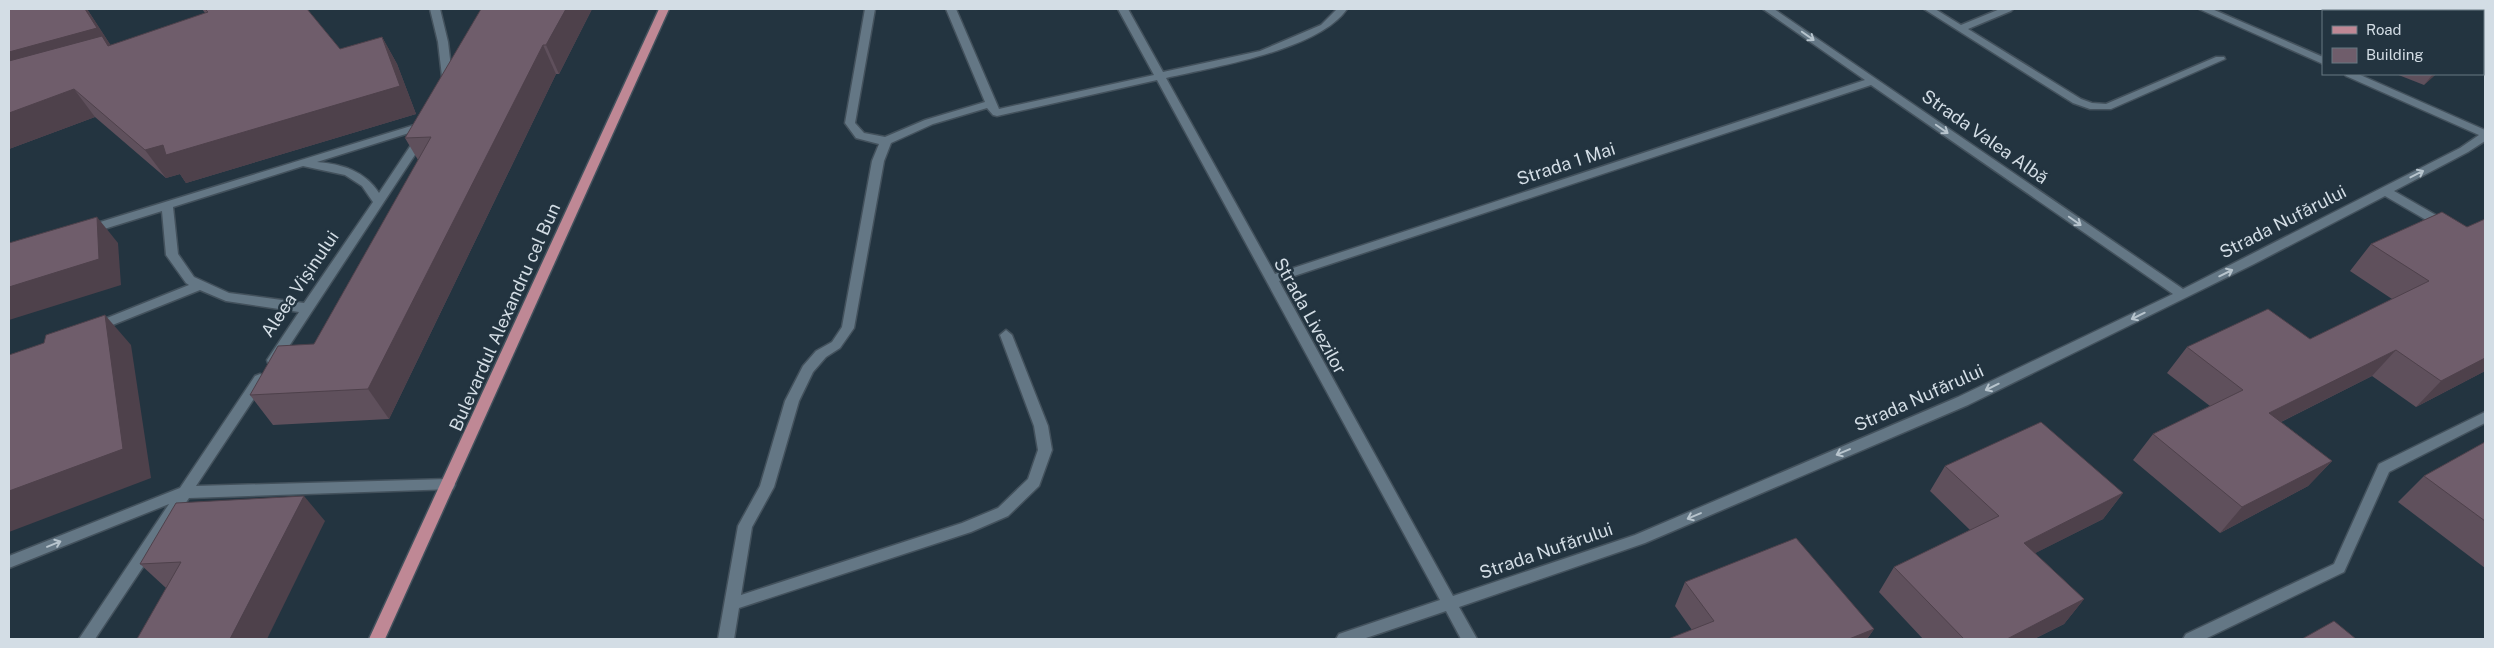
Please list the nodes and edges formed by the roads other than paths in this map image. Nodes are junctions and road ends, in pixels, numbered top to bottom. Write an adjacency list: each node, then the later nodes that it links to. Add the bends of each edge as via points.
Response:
1 (435, 9): 17 (street, via 446,68 448,88)
2 (664, 9): 34 (main road, Bulevardul Alexandru cel Bun)
3 (870, 9): 20 (street, via 850,123 861,138)
4 (951, 9): 18 (street)
5 (1123, 9): 15 (street, Strada Livezilor)
6 (1342, 9): 15 (street, via 1324,27 1263,53)
7 (1768, 9): 16 (street, Strada Valea Albă, one-way to 16)
8 (1929, 9): 11 (street)
9 (2008, 9): 11 (street)
10 (2204, 9): 13 (street)
11 (1960, 29): 12 (street, via 2076,101 2090,106 2107,107)
12 (2220, 60)
13 (2322, 61)
14 (2352, 75): 19 (street)
15 (1160, 77): 18 (street, via 1007,113 997,113); 27 (street, Strada Livezilor)
16 (1873, 81): 27 (street, Strada 1 Mai); 29 (street, Strada Valea Albă, one-way to 29)
17 (445, 96)
18 (991, 104): 20 (street, via 929,122)
19 (2485, 135): 22 (street, Strada Nufărului, one-way to 19)
20 (886, 141): 37 (street, via 878,161 848,328 836,345 821,354 808,369 792,401 767,486 745,526)
21 (297, 165): 23 (street, via 346,170 371,188); 23 (street, Aleea Vișinului, via 433,120); 24 (street, Aleea Vișinului)
22 (2385, 191): 25 (street); 29 (street, Strada Nufărului, one-way to 22)
23 (378, 201): 30 (street, Aleea Vișinului)
24 (167, 205): 26 (street, Aleea Vișinului); 28 (street, via 172,255 190,280)
25 (2452, 229)
26 (74, 234)
27 (1270, 280): 38 (street, Strada Livezilor)
28 (200, 285): 30 (street, via 226,297); 31 (street)
29 (2182, 294): 38 (street, Strada Nufărului, one-way to 38, via 1963,401 1640,539)
30 (307, 308): 35 (street, Aleea Vișinului)
31 (82, 332)
32 (1006, 335): 37 (street, via 1041,426 1045,450 1034,482 1003,512 966,528)
33 (2485, 417): 44 (street, via 2384,468 2340,568)
34 (448, 485): 35 (street); 40 (main road, Bulevardul Alexandru cel Bun)
35 (185, 492): 36 (street, one-way to 35); 39 (street, Aleea Vișinului)
36 (9, 562)
37 (732, 604): 41 (street)
38 (1449, 604): 42 (street, Strada Nufărului); 43 (street, Strada Livezilor)
39 (88, 639)
40 (377, 639)
41 (726, 639)
42 (1344, 639)
43 (1469, 639)
44 (2191, 639)

